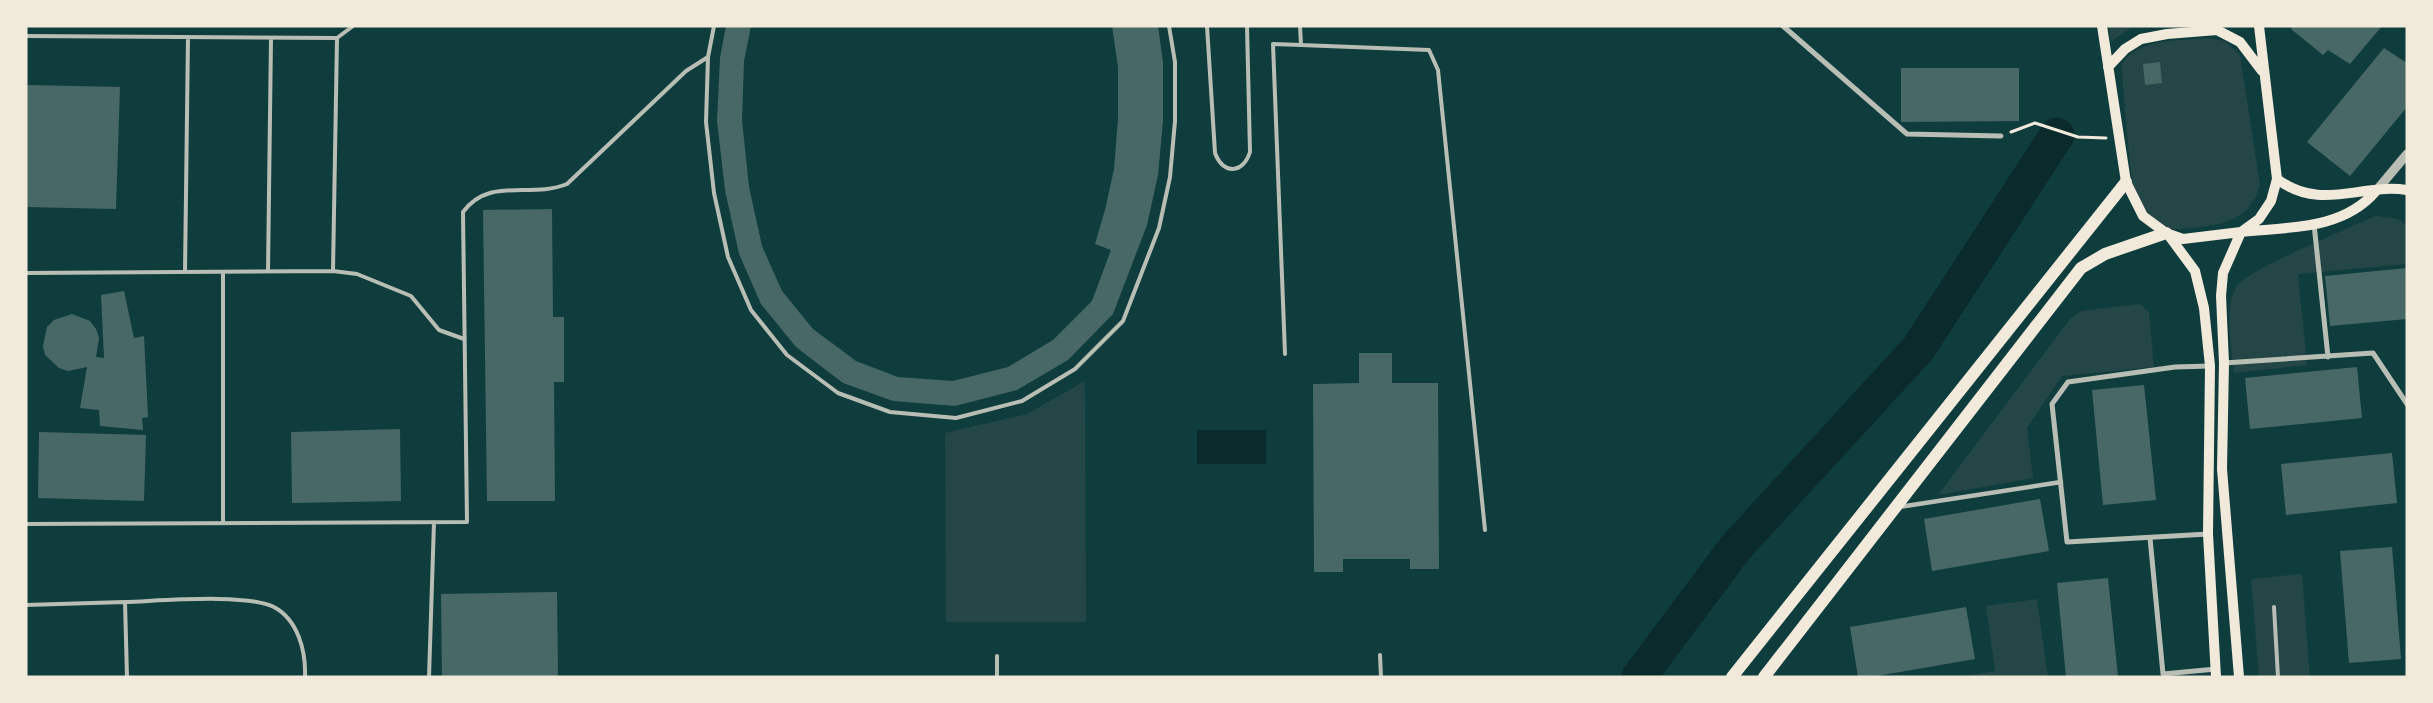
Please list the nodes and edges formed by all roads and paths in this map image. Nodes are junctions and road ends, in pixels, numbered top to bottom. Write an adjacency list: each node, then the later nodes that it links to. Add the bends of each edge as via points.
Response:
1 (353, 26): 13 (lane)
2 (714, 26): 15 (lane)
3 (1169, 26): 15 (lane, via 1175,62 1170,177 1159,228 1123,321 1075,369 1022,401 956,418 890,412 838,393 787,355 751,310 728,257 714,192 706,122)
4 (1207, 26): 5 (lane, via 1215,153 1218,162 1233,169 1242,167 1250,152)
5 (1247, 26)
6 (1300, 26): 14 (lane)
7 (1783, 26): 18 (street, via 1907,134)
8 (2102, 26): 16 (main road)
9 (2259, 26): 17 (main road)
10 (26, 36): 11 (lane)
11 (188, 37): 12 (lane); 30 (lane)
12 (271, 38): 13 (lane); 28 (lane)
13 (337, 38): 29 (lane)
14 (1301, 45): 34 (lane, via 1273,44); 44 (lane, via 1429,50 1438,70)
15 (708, 57): 33 (lane, via 686,70 567,184 553,190 498,191 482,194 470,201 462,212)
16 (2108, 67): 17 (main road, via 2125,49 2141,39 2217,30 2240,42); 19 (main road)
17 (2263, 72): 21 (main road)
18 (2001, 136): 19 (path, via 2035,123 2078,137)
19 (2119, 138): 22 (main road)
20 (2407, 154): 24 (street)
21 (2277, 179): 24 (main road, via 2287,187 2310,195); 27 (main road, via 2270,201 2259,219)
22 (2126, 182): 26 (main road, via 2142,216); 58 (main road)
23 (2407, 190): 24 (main road)
24 (2376, 191): 25 (main road, via 2350,214)
25 (2314, 224): 27 (main road); 35 (street)
26 (2166, 232): 27 (main road, via 2183,239); 37 (main road, via 2195,271 2204,308); 40 (main road, via 2105,254 2081,268)
27 (2241, 232): 36 (main road, via 2222,272)
28 (268, 271): 29 (lane); 31 (lane)
29 (333, 271): 33 (lane, via 357,274 410,296 440,330)
30 (185, 272): 31 (lane); 32 (lane)
31 (223, 272): 41 (lane)
32 (26, 273)
33 (464, 339): 42 (lane, via 466,522)
34 (1285, 354)
35 (2328, 357): 36 (street); 38 (street, via 2373,353)
36 (2224, 364): 60 (main road, via 2222,468)
37 (2210, 366): 39 (street, via 2175,367 2068,382 2052,404); 45 (main road)
38 (2407, 404)
39 (2061, 482): 40 (street); 46 (street, via 2067,542)
40 (1895, 508): 59 (main road)
41 (223, 522): 42 (lane); 43 (lane)
42 (434, 522): 55 (lane)
43 (26, 524)
44 (1485, 530)
45 (2208, 534): 46 (street); 52 (main road)
46 (2150, 538): 52 (street, via 2163,674)
47 (125, 602): 48 (lane); 53 (lane); 54 (lane, via 215,599 273,607 293,624 302,646)
48 (26, 605)
49 (2274, 607): 61 (lane)
50 (1380, 655): 57 (lane)
51 (997, 656): 56 (lane)
52 (2216, 673)
53 (127, 677)
54 (305, 677)
55 (429, 677)
56 (997, 677)
57 (1381, 677)
58 (1732, 677)
59 (1764, 677)
60 (2239, 677)
61 (2278, 677)

